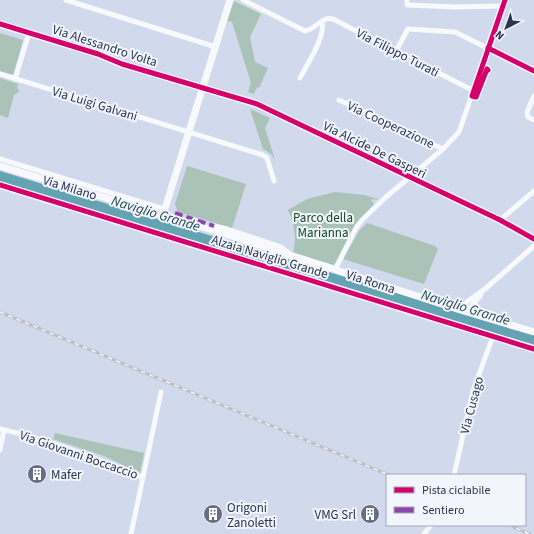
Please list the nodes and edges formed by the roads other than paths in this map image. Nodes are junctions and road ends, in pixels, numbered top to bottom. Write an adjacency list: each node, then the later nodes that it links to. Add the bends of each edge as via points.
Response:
1 (66, 0): 10 (street)
2 (230, 0): 10 (street)
3 (243, 0): 7 (street, via 305,31)
4 (407, 0): 6 (street, via 407,5)
5 (505, 0): 6 (street)
6 (503, 6): 11 (street)
7 (322, 21): 12 (street, Via Filippo Turati, via 326,18 333,19); 15 (street, via 322,35)
8 (0, 24): 9 (street, Via Alessandro Volta)
9 (29, 33): 16 (street); 17 (street, Via Alessandro Volta, via 122,64)
10 (216, 47): 17 (street)
11 (488, 48): 12 (street, via 455,32 411,28 407,30); 13 (street); 18 (street)
12 (396, 51): 18 (street, Via Filippo Turati)
13 (534, 71)
14 (0, 74): 16 (street, Via Luigi Galvani)
15 (300, 78)
16 (15, 79): 22 (street, Via Luigi Galvani)
17 (203, 87): 22 (street); 26 (street, Via Alcide De Gasperi, via 256,104)
18 (474, 91): 23 (street, via 459,132)
19 (534, 96): 21 (street, via 527,115)
20 (339, 100): 23 (street, Via Cooperazione)
21 (534, 120)
22 (189, 132): 27 (street, Via Luigi Galvani, via 263,155 267,158); 29 (street)
23 (443, 148): 26 (street)
24 (0, 159): 29 (street)
25 (0, 166): 29 (street, Via Milano)
26 (410, 178): 30 (street, Via Alcide De Gasperi); 33 (street, via 359,224)
27 (274, 181)
28 (534, 191): 30 (street)
29 (164, 212): 33 (street, Via Roma)
30 (500, 220): 31 (street, Via Alcide De Gasperi)
31 (534, 239): 32 (street)
32 (534, 246): 34 (street)
33 (335, 270): 35 (street, Via Roma)
34 (485, 289): 35 (street); 36 (street)
35 (457, 309): 36 (street, Via Roma)
36 (466, 312): 37 (street, Via Roma)
37 (534, 332)
38 (493, 336): 42 (street, Via Cusago, via 473,391)
39 (161, 392): 43 (street, Via Giovanni Boccaccio)
40 (2, 429): 41 (street); 43 (street, Via Giovanni Boccaccio, via 72,449)
41 (0, 450)
42 (454, 474)
43 (143, 478): 45 (street)
44 (430, 526): 46 (street)
45 (131, 534)
46 (424, 534)

